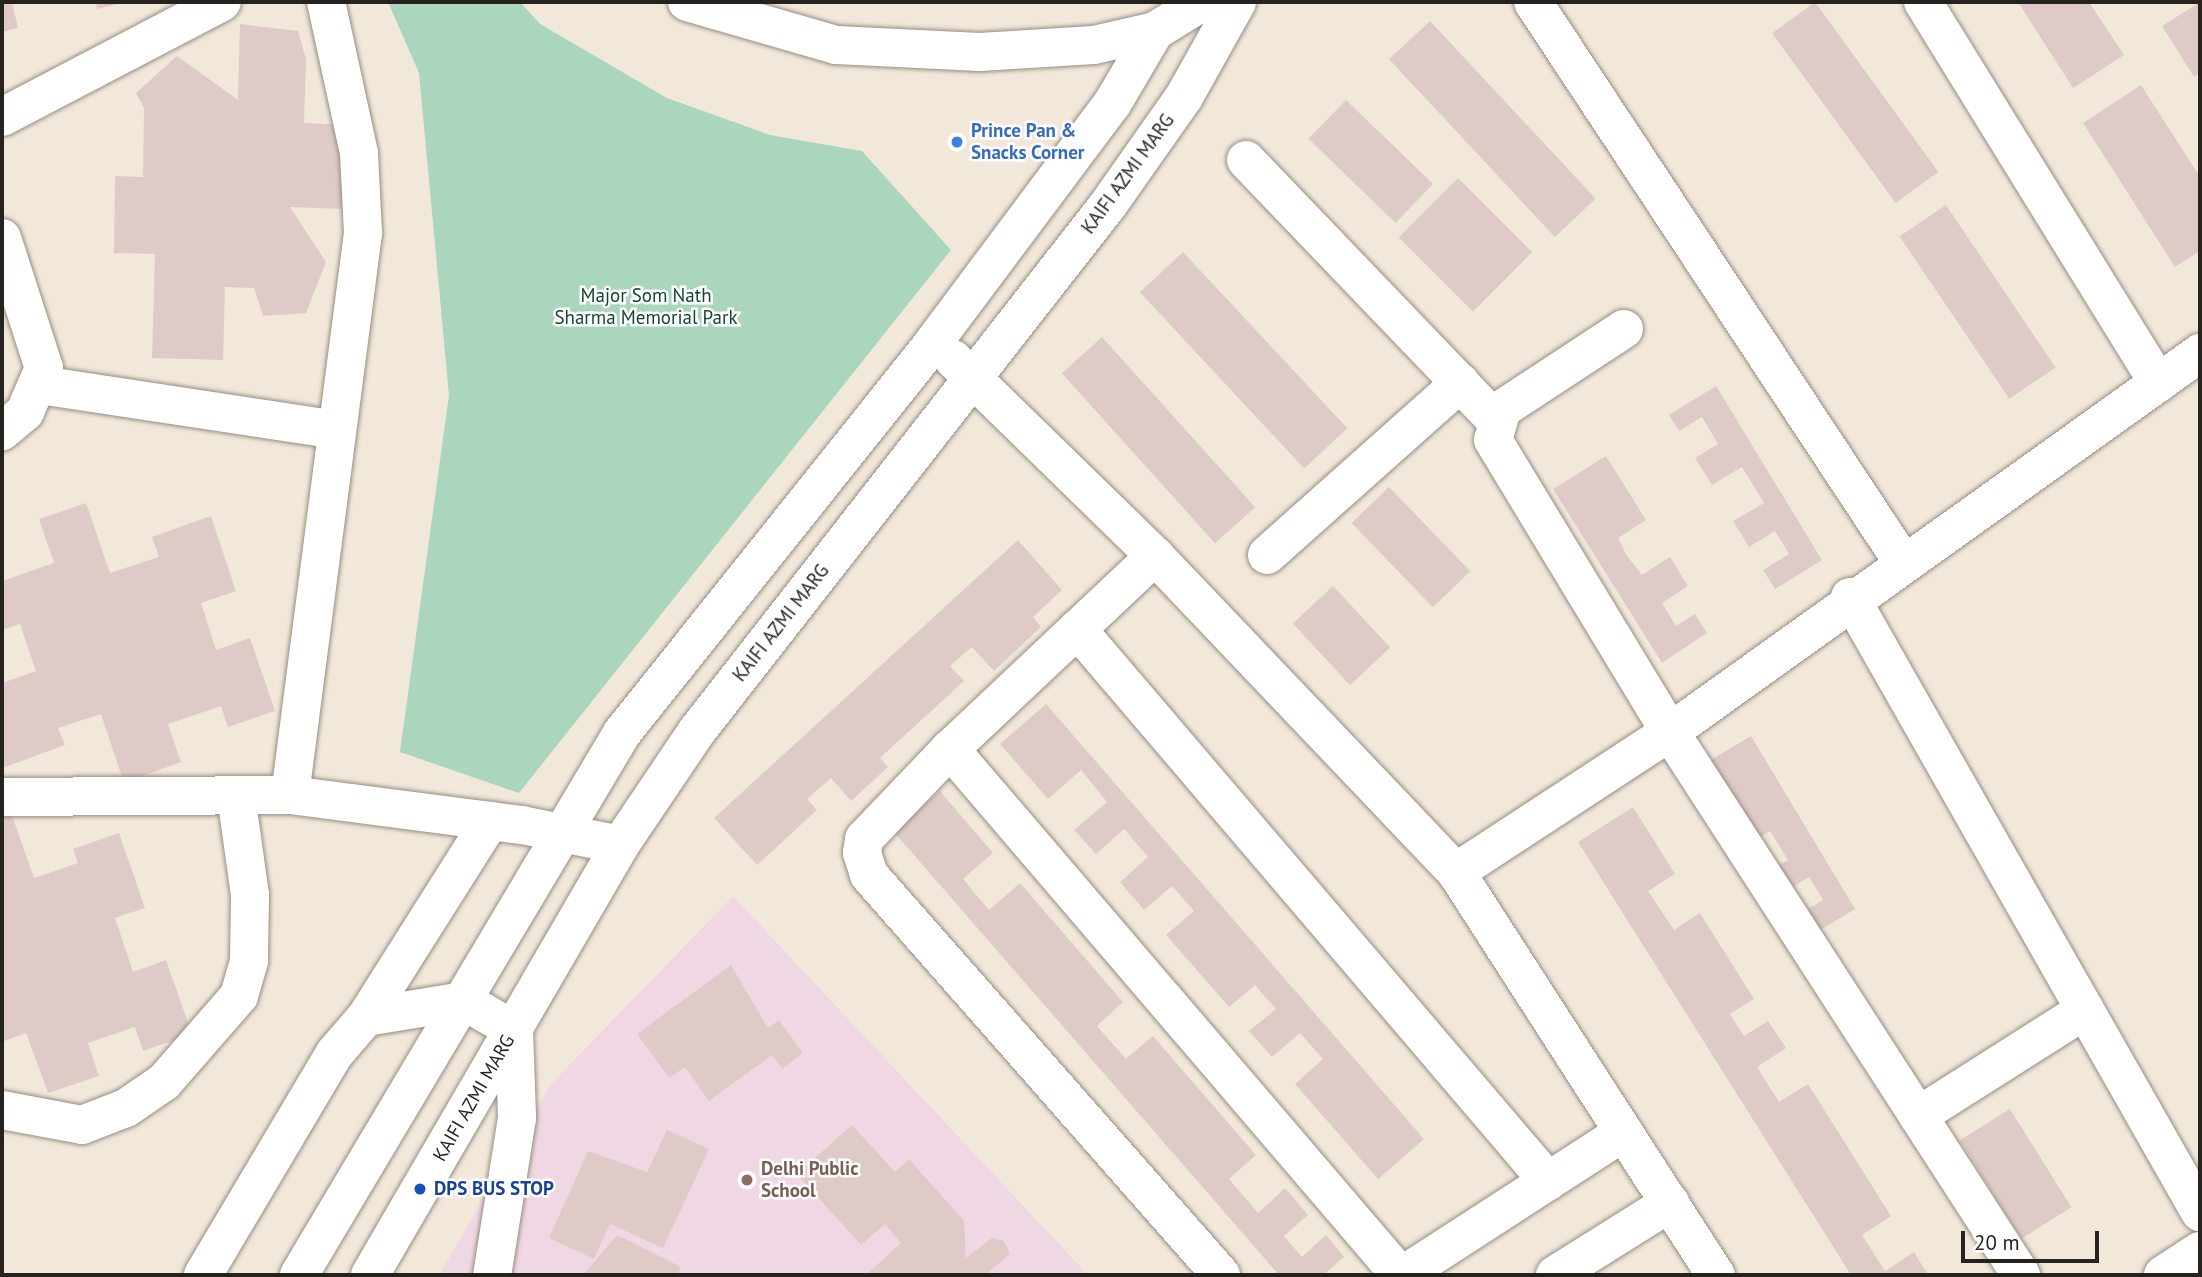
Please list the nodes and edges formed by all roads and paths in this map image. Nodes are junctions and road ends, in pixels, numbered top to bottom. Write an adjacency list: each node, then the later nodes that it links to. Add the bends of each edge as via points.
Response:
1 (222, 2): 9 (street)
2 (326, 2): 20 (street, via 359,152 363,233)
3 (687, 2): 8 (street, via 836,45 980,52 1094,44)
4 (1202, 2): 8 (street)
5 (1237, 2): 15 (street, KAIFI AZMI MARG, via 1184,97 1108,205)
6 (1533, 2): 24 (street)
7 (1923, 2): 17 (street)
8 (1155, 31): 13 (street, via 1112,104)
9 (2, 117)
10 (1246, 160): 16 (street)
11 (2, 238): 18 (street, via 44,368)
12 (1624, 329): 19 (street)
13 (933, 343): 15 (street); 33 (street, via 622,733)
14 (2200, 353): 17 (street)
15 (972, 374): 23 (street); 34 (street, KAIFI AZMI MARG, via 697,731)
16 (1460, 383): 19 (street); 22 (street)
17 (2158, 383): 24 (street)
18 (40, 385): 20 (street); 21 (street, via 25,412)
19 (1494, 420): 27 (street, via 1493,440 1501,458)
20 (337, 430): 29 (street)
21 (2, 431)
22 (1267, 555)
23 (1156, 556): 26 (street); 35 (street)
24 (1902, 561): 25 (street)
25 (1850, 597): 27 (street); 37 (street)
26 (1077, 629): 28 (street); 43 (street)
27 (1670, 732): 35 (street); 41 (street)
28 (950, 748): 51 (street, via 864,839 869,875); 52 (street)
29 (290, 795): 30 (street); 32 (street)
30 (236, 796): 31 (street); 40 (street, via 250,895 249,960 239,996 164,1082 126,1108 82,1125)
31 (2, 797)
32 (490, 821): 33 (street); 38 (street)
33 (562, 834): 34 (street); 36 (street)
34 (620, 845): 39 (street, KAIFI AZMI MARG)
35 (1456, 872): 42 (street)
36 (464, 1001): 38 (street); 39 (street); 48 (street)
37 (2085, 1010): 41 (street); 45 (street)
38 (366, 1017): 47 (street, via 335,1053)
39 (514, 1030): 49 (street, KAIFI AZMI MARG); 50 (street, via 517,1118)
40 (2, 1110)
41 (1918, 1116): 55 (street)
42 (1624, 1132): 43 (street); 44 (street)
43 (1548, 1181): 52 (street)
44 (1670, 1203): 53 (street); 54 (street)
45 (2200, 1212)
46 (2200, 1251): 56 (street)
47 (203, 1275)
48 (299, 1275)
49 (370, 1275)
50 (492, 1275)
51 (1221, 1275)
52 (1402, 1275)
53 (1556, 1275)
54 (1716, 1275)
55 (2021, 1275)
56 (2163, 1275)

